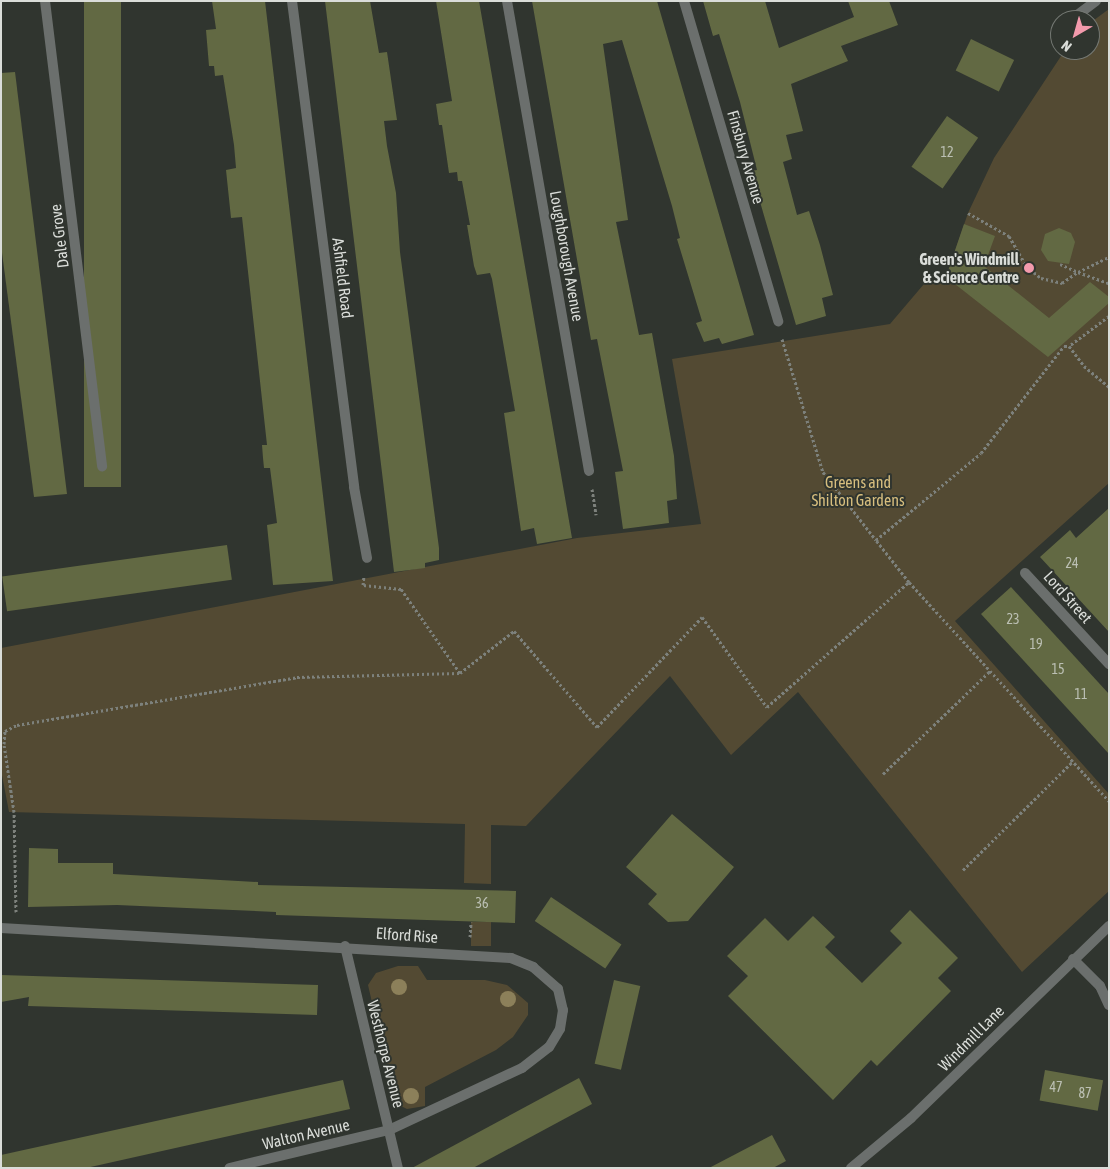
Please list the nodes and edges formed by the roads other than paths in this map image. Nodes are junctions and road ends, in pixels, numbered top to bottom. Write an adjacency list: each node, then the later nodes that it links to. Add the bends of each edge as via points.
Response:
1 (45, 1): 8 (street, Dale Grove)
2 (292, 1): 10 (street, Ashfield Road, via 354,487)
3 (507, 1): 9 (street, Loughborough Avenue)
4 (684, 1): 7 (street, Finsbury Avenue)
5 (1096, 1): 6 (street)
6 (1084, 10)
7 (778, 321)
8 (102, 467)
9 (589, 472)
10 (367, 558)
11 (1025, 573): 12 (street, Lord Street)
12 (1109, 664)
13 (1109, 926): 16 (street, Windmill Lane)
14 (1, 928): 15 (street, Elford Rise)
15 (345, 946): 18 (street, Westhorpe Avenue); 18 (street, Elford Rise, via 511,958 534,967 558,989 563,1010 560,1029 549,1047 522,1068)
16 (1073, 959): 17 (street, via 1100,986); 21 (street, Windmill Lane, via 911,1118)
17 (1109, 1005)
18 (389, 1130): 19 (street, Walton Avenue); 20 (street, Westhorpe Avenue)
19 (229, 1168)
20 (398, 1168)
21 (851, 1168)

